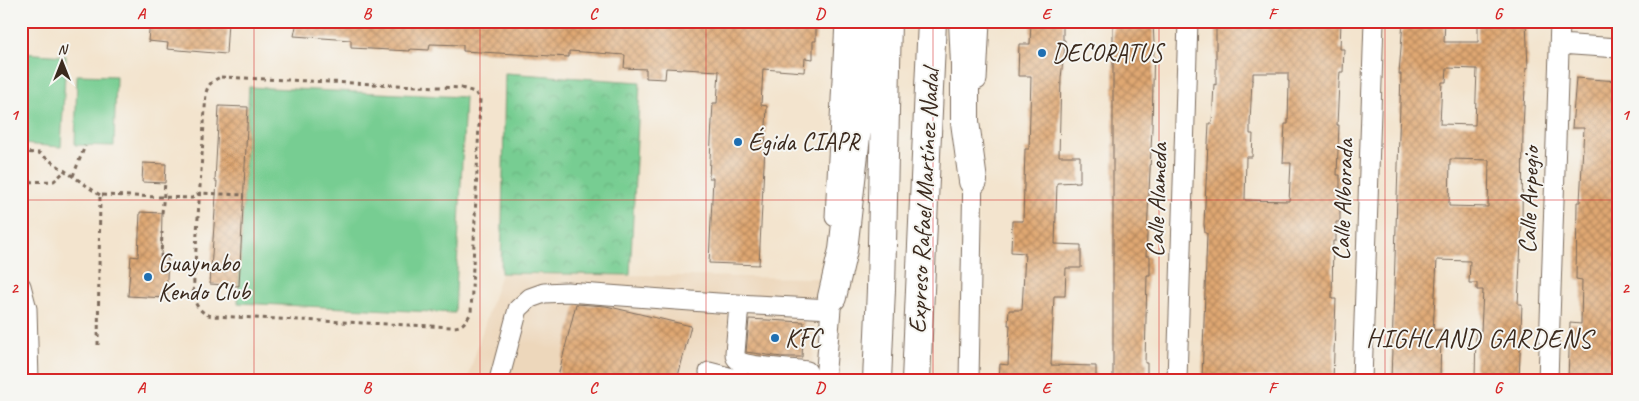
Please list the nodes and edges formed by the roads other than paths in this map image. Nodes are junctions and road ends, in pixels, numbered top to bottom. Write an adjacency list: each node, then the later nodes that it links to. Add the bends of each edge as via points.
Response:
1 (845, 21): 14 (street)
2 (867, 21): 14 (highway, via 843,250)
3 (887, 21): 22 (highway, Expreso Rafael Martínez Nadal)
4 (932, 21): 23 (highway, Expreso Rafael Martínez Nadal)
5 (963, 21): 12 (highway, via 965,122)
6 (980, 21): 12 (street)
7 (1188, 21): 25 (street, Calle Alameda)
8 (1374, 21): 26 (street, Calle Alborada)
9 (1560, 21): 10 (street, Calle Arpegio)
10 (1559, 44): 11 (street); 27 (street, Calle Arpegio)
11 (1618, 48)
12 (972, 181): 24 (street)
13 (21, 286): 17 (street, via 28,310)
14 (831, 303): 15 (street); 21 (street)
15 (739, 304): 18 (street, via 544,293 530,298 518,310); 20 (street, via 736,358 749,364 807,370)
16 (709, 372): 19 (street)
17 (29, 380)
18 (499, 380)
19 (740, 380)
20 (806, 380)
21 (826, 380)
22 (877, 380)
23 (916, 380)
24 (970, 380)
25 (1176, 380)
26 (1362, 380)
27 (1548, 380)

